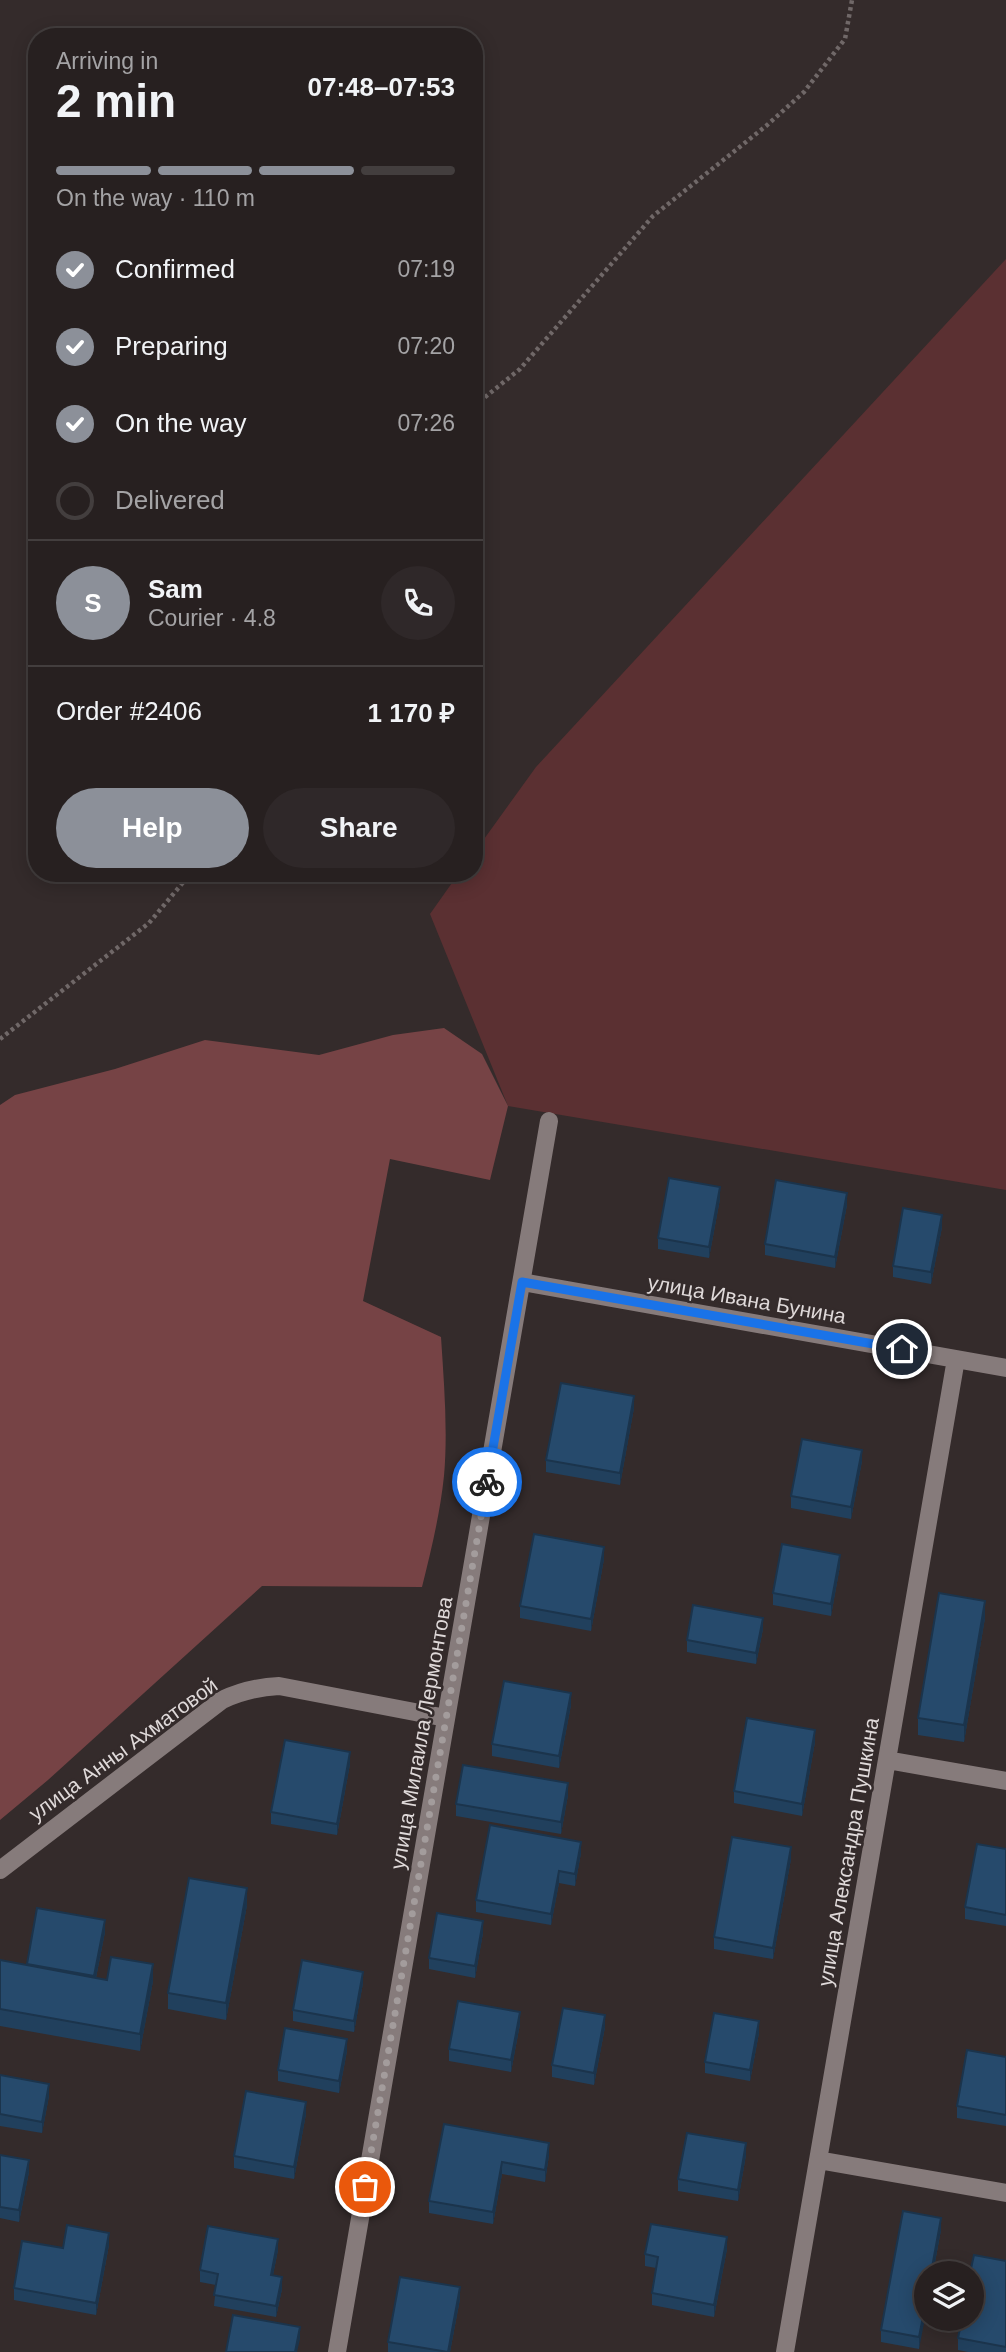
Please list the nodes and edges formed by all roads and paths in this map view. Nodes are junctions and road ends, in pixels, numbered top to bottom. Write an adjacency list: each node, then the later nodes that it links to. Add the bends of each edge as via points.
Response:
1 (852, 0): 2 (path, via 845,39 804,92 653,216 520,369)
2 (483, 399)
3 (183, 882): 4 (path, via 149,923)
4 (0, 1039)
5 (549, 1121): 6 (street, улица Милаила Лермонтова)
6 (522, 1282): 7 (street, улица Ивана Бунина); 9 (street, улица Милаила Лермонтова)
7 (956, 1359): 8 (street, улица Ивана Бунина); 10 (street, улица Александра Пушкина)
8 (1006, 1368)
9 (446, 1718): 12 (street, улица Анны Ахматовой, via 279,1686 244,1691 222,1700); 15 (street, улица Милаила Лермонтова)
10 (887, 1760): 11 (street); 13 (street, улица Александра Пушкина)
11 (1006, 1781)
12 (0, 1870)
13 (818, 2160): 14 (street); 16 (street, улица Александра Пушкина)
14 (1006, 2193)
15 (337, 2352)
16 (785, 2352)

